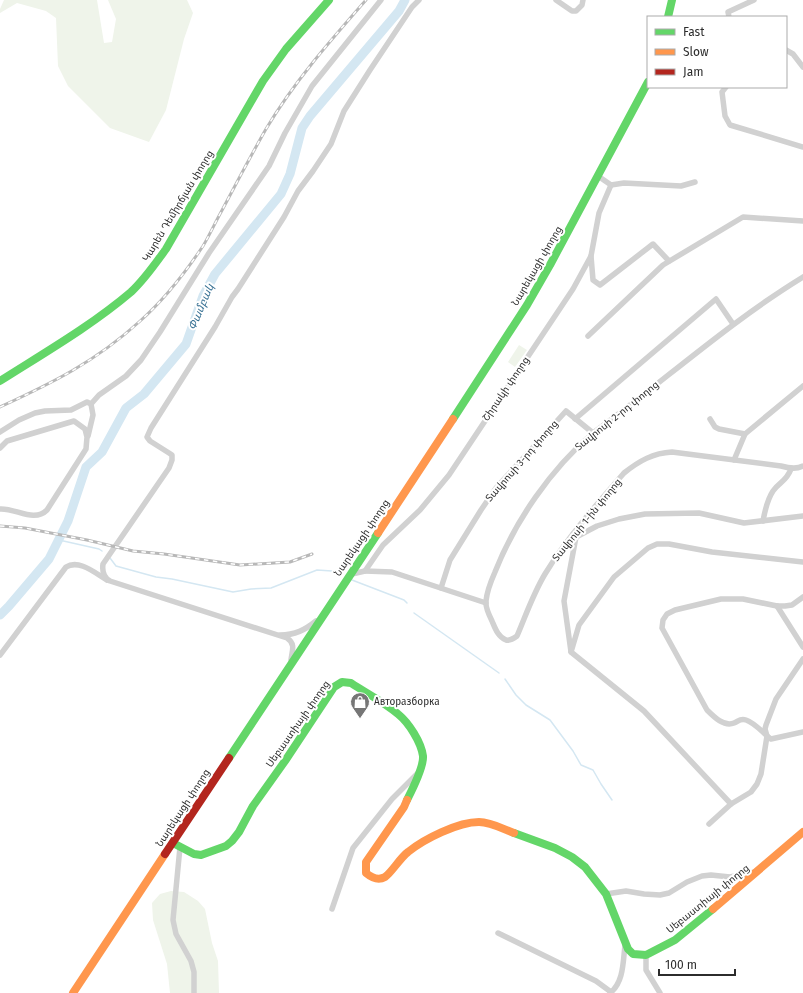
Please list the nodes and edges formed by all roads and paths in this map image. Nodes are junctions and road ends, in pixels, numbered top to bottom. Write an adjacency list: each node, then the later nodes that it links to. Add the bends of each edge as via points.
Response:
1 (329, 0): 24 (main road, Կարեն Դեմիրճյան փողոց, via 286,49 263,81 166,249 148,274 132,291 105,312)
2 (381, 0): 26 (street, via 312,86 269,166 209,252 141,360 126,376 99,395)
3 (419, 0): 44 (street, via 365,77 344,111 330,144 298,191 151,428 147,437 170,453 172,460 103,564 103,572)
4 (556, 0): 5 (street, via 572,10 579,8)
5 (583, 0)
6 (672, 0): 8 (main road)
7 (754, 0): 9 (street, via 728,12)
8 (668, 16)
9 (729, 16)
10 (787, 51): 11 (street)
11 (803, 67)
12 (647, 84): 15 (main road, Նարեկացի փողոց)
13 (725, 88): 14 (street, via 722,92 725,116 730,125)
14 (803, 147)
15 (598, 176): 17 (street); 43 (main road, Նարեկացի փողոց, via 527,306)
16 (695, 182): 17 (street, via 681,186 624,183)
17 (611, 185): 19 (street, Շիրակի փողոց, via 599,213)
18 (803, 220): 20 (street, via 743,217)
19 (591, 256): 20 (street, via 593,280 600,285 653,244); 42 (street, Շիրակի փողոց, via 573,289 449,475 420,510 383,545)
20 (669, 261): 23 (street)
21 (803, 277): 22 (street, Տավրոսի 2-րդ փողոց)
22 (733, 324): 27 (street, via 716,299); 30 (street, Տավրոսի 2-րդ փողոց)
23 (588, 336)
24 (0, 380)
25 (803, 386): 31 (street)
26 (91, 404): 29 (street, via 87,402 71,410 35,413); 32 (street, via 93,415)
27 (575, 419): 30 (street, Տավրոսի 3-րդ փողոց); 45 (street, Տավրոսի 3-րդ փողոց, via 566,411 496,488 450,560)
28 (710, 419): 31 (street, via 718,429)
29 (0, 432)
30 (593, 433): 47 (street, Տավրոսի 2-րդ փողոց, via 555,472 514,532 491,581)
31 (745, 434): 34 (street)
32 (87, 437): 33 (street, via 85,429 74,422 7,441); 37 (street, via 86,449 43,514 34,516)
33 (0, 448)
34 (734, 460): 36 (street, Տավրոսի 1-ին փողոց); 40 (street, Տավրոսի 1-ին փողոց, via 672,452 648,457 624,473)
35 (803, 466): 36 (street, Տավրոսի 1-ին փողոց)
36 (791, 469): 39 (street, via 788,477 774,489 768,500)
37 (0, 509)
38 (803, 516): 39 (street)
39 (763, 521): 40 (street, via 744,523 699,513 645,514 619,518)
40 (575, 536): 47 (street, Տավրոսի 1-ին փողոց, via 564,545 544,575 517,636 507,640 501,637); 52 (street, via 564,601)
41 (803, 562): 52 (street, via 657,544 648,548 614,577 579,625)
42 (365, 571): 43 (street); 45 (street, via 392,572)
43 (349, 575): 49 (main road, Նարեկացի փողոց)
44 (108, 580): 50 (street); 53 (street, via 80,565 70,564)
45 (441, 588): 47 (street)
46 (803, 597): 48 (street, via 792,605)
47 (486, 603)
48 (776, 606): 51 (street); 57 (street, via 743,599 721,599 675,610 667,614 662,628 707,710 714,717 727,723 748,721)
49 (321, 618): 50 (street, via 297,633); 55 (main road, Նարեկացի փողոց)
50 (276, 634): 55 (street, via 287,638 293,644)
51 (803, 647)
52 (571, 652): 59 (street, via 644,711)
53 (0, 655)
54 (803, 659): 57 (street, via 776,699 765,729)
55 (290, 664): 62 (main road, Նարեկացի փողոց)
56 (803, 732): 57 (street, via 776,739)
57 (767, 736): 59 (street, via 757,784 751,792)
58 (420, 771): 63 (main road, Սեբաստիայի փողոց, via 422,751 407,724 398,714 351,683 342,682 328,695 232,841 226,846 201,855); 65 (main road, Սեբաստիայի փողոց, via 404,807 366,862 366,873 372,878 385,877 409,851 434,835 469,823 480,822 555,848 572,857 585,867); 66 (street, via 392,799 353,848)
59 (731, 804): 60 (street)
60 (709, 824)
61 (803, 832): 64 (main road, Սեբաստիայի փողոց)
62 (173, 843): 63 (main road, Սեբաստիայի փողոց); 70 (main road, Նարեկացի փողոց)
63 (180, 847): 71 (street, via 173,920 176,934 194,972)
64 (757, 872): 65 (street, via 730,877 711,874 702,876 660,895 626,891); 69 (main road, Սեբաստիայի փողոց, via 675,940)
65 (606, 894): 68 (main road, Սեբաստիայի փողոց)
66 (332, 909)
67 (498, 933): 72 (street, via 596,980)
68 (625, 944): 69 (main road, via 633,954); 72 (street, via 621,978)
69 (646, 955): 73 (street, via 646,970)
70 (73, 993)
71 (194, 993)
72 (610, 993)
73 (660, 993)

